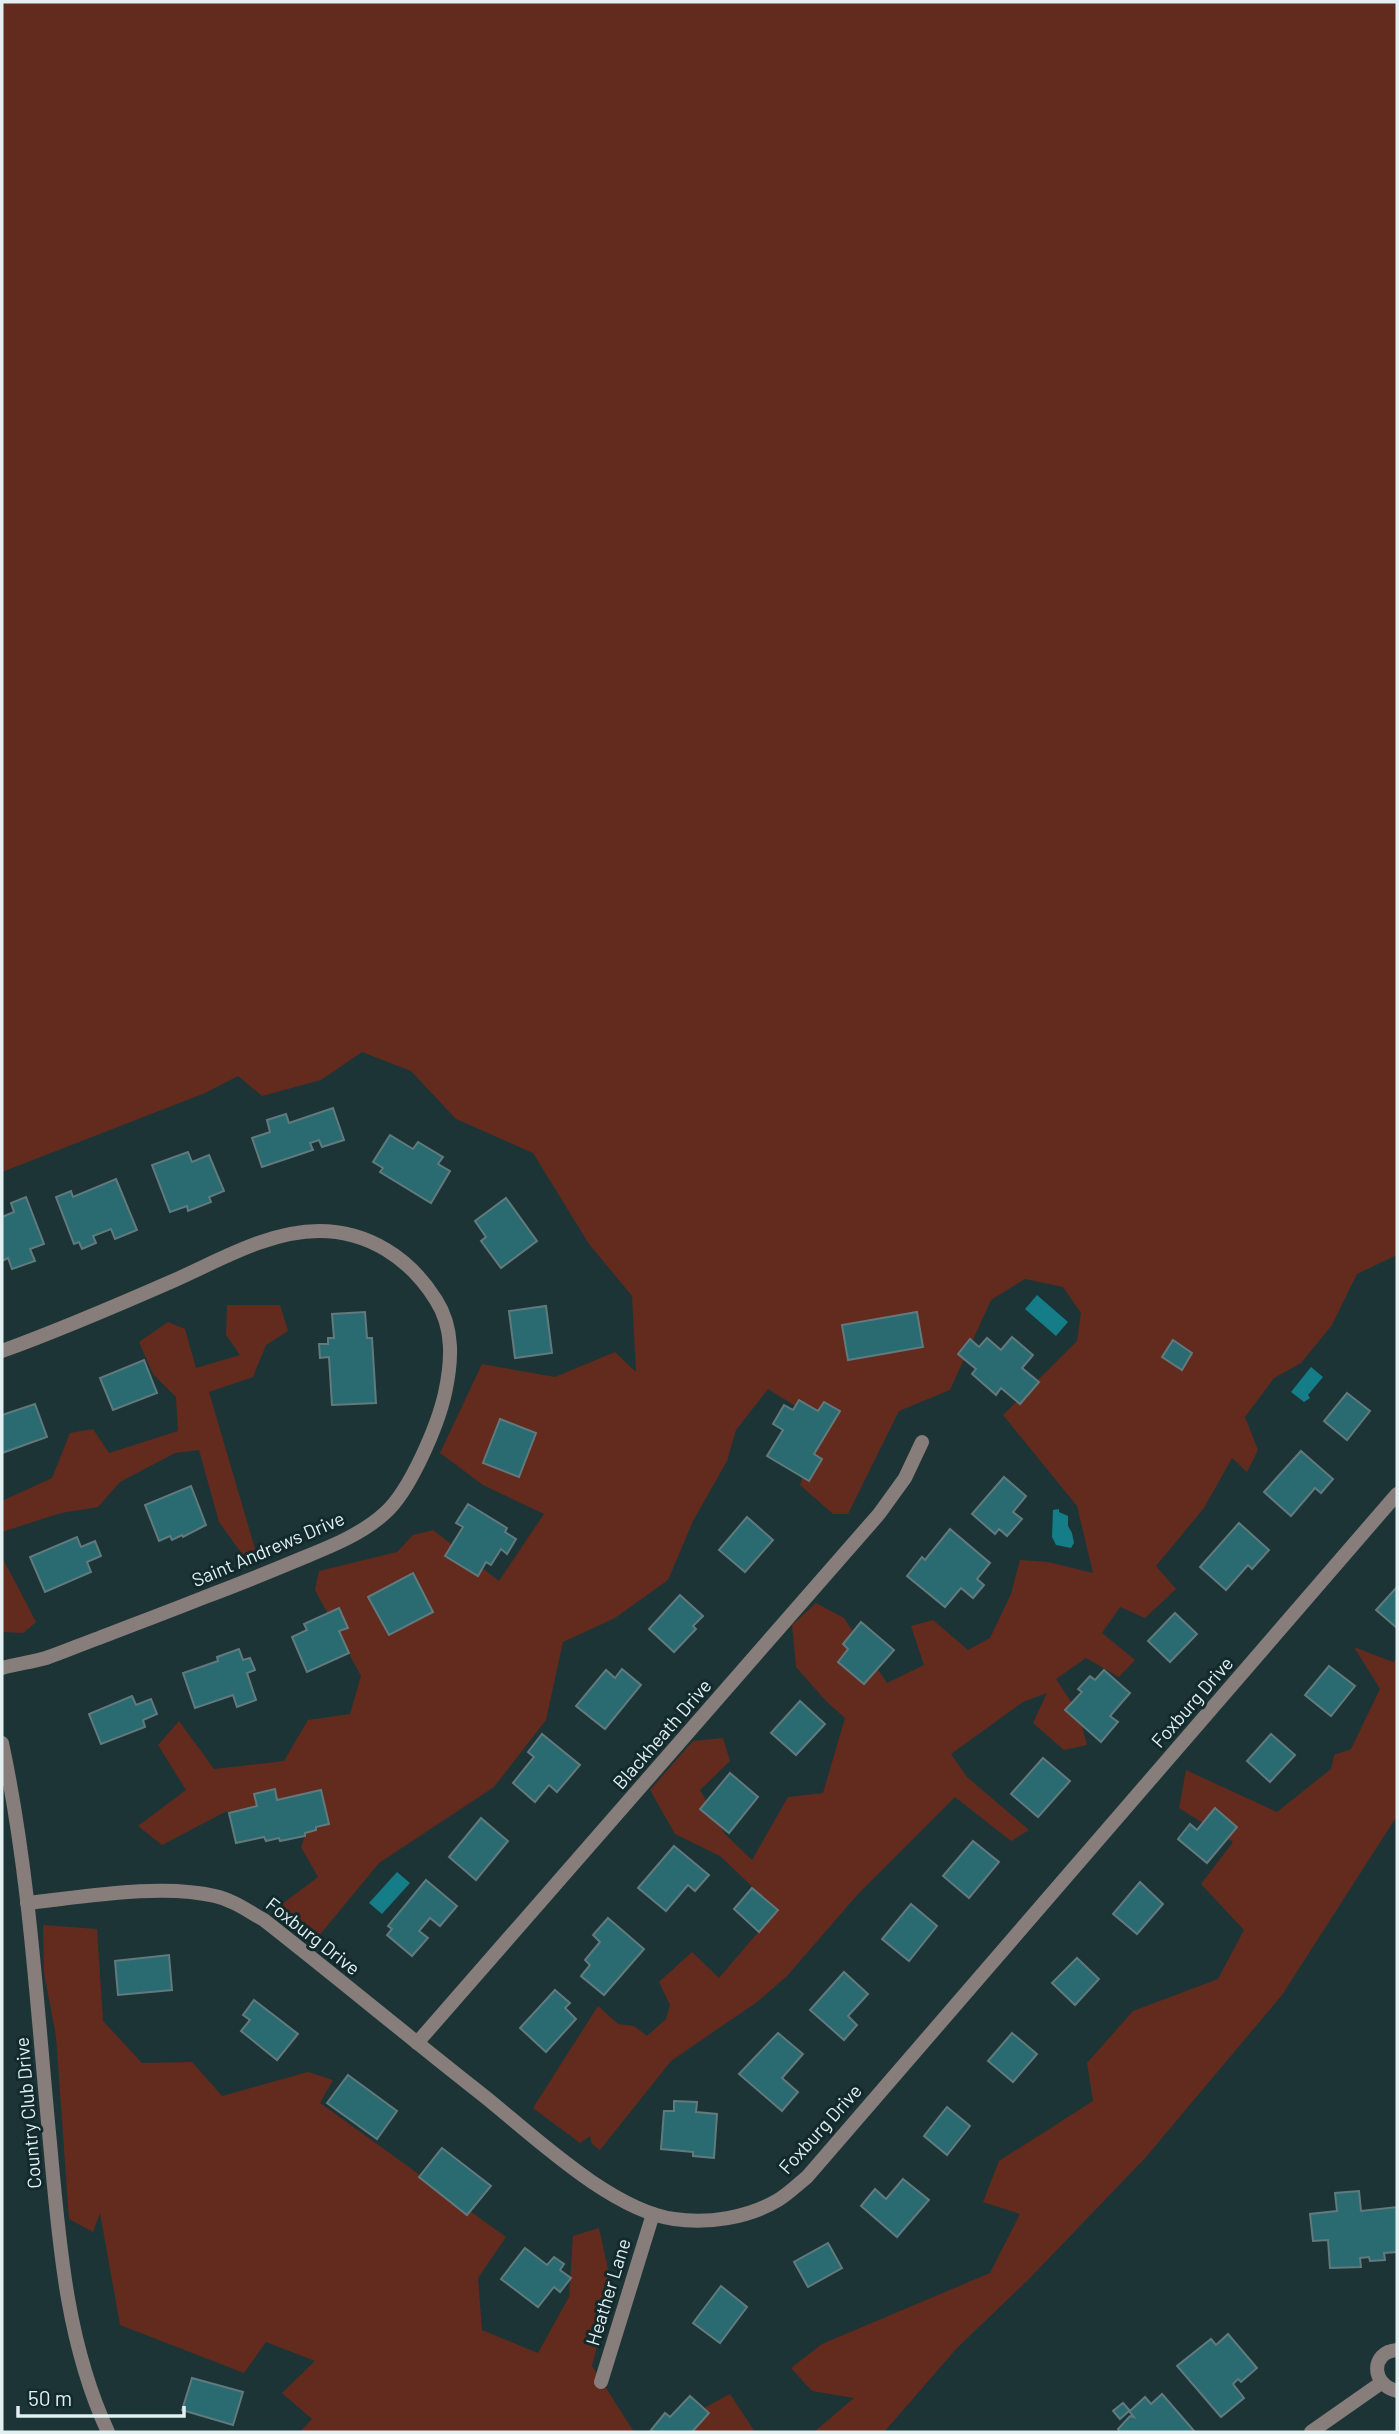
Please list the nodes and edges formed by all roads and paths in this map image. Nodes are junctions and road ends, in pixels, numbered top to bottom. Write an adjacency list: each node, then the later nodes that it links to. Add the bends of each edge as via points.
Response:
1 (2, 1351): 4 (street, Saint Andrews Drive, via 239,1252 284,1235 318,1231 374,1241 396,1256 437,1300 452,1349 441,1413 420,1459 402,1492 367,1526 257,1577 46,1658)
2 (922, 1442): 7 (street, Blackheath Drive, via 905,1478 879,1514)
3 (1397, 1494): 8 (street, Foxburg Drive, via 807,2177 754,2212 699,2220)
4 (2, 1668)
5 (2, 1743): 6 (street, Country Club Drive)
6 (27, 1903): 7 (street, Foxburg Drive, via 136,1892 218,1896 264,1920); 13 (street, Country Club Drive, via 68,2302 82,2367)
7 (417, 2043): 8 (street, Foxburg Drive, via 607,2192)
8 (653, 2214): 10 (street, Heather Lane)
9 (1397, 2350): 11 (street, via 1383,2355 1378,2364)
10 (601, 2382)
11 (1381, 2382): 12 (street); 15 (street)
12 (1397, 2391)
13 (106, 2429): 14 (street)
14 (90, 2432)
15 (1311, 2432)

